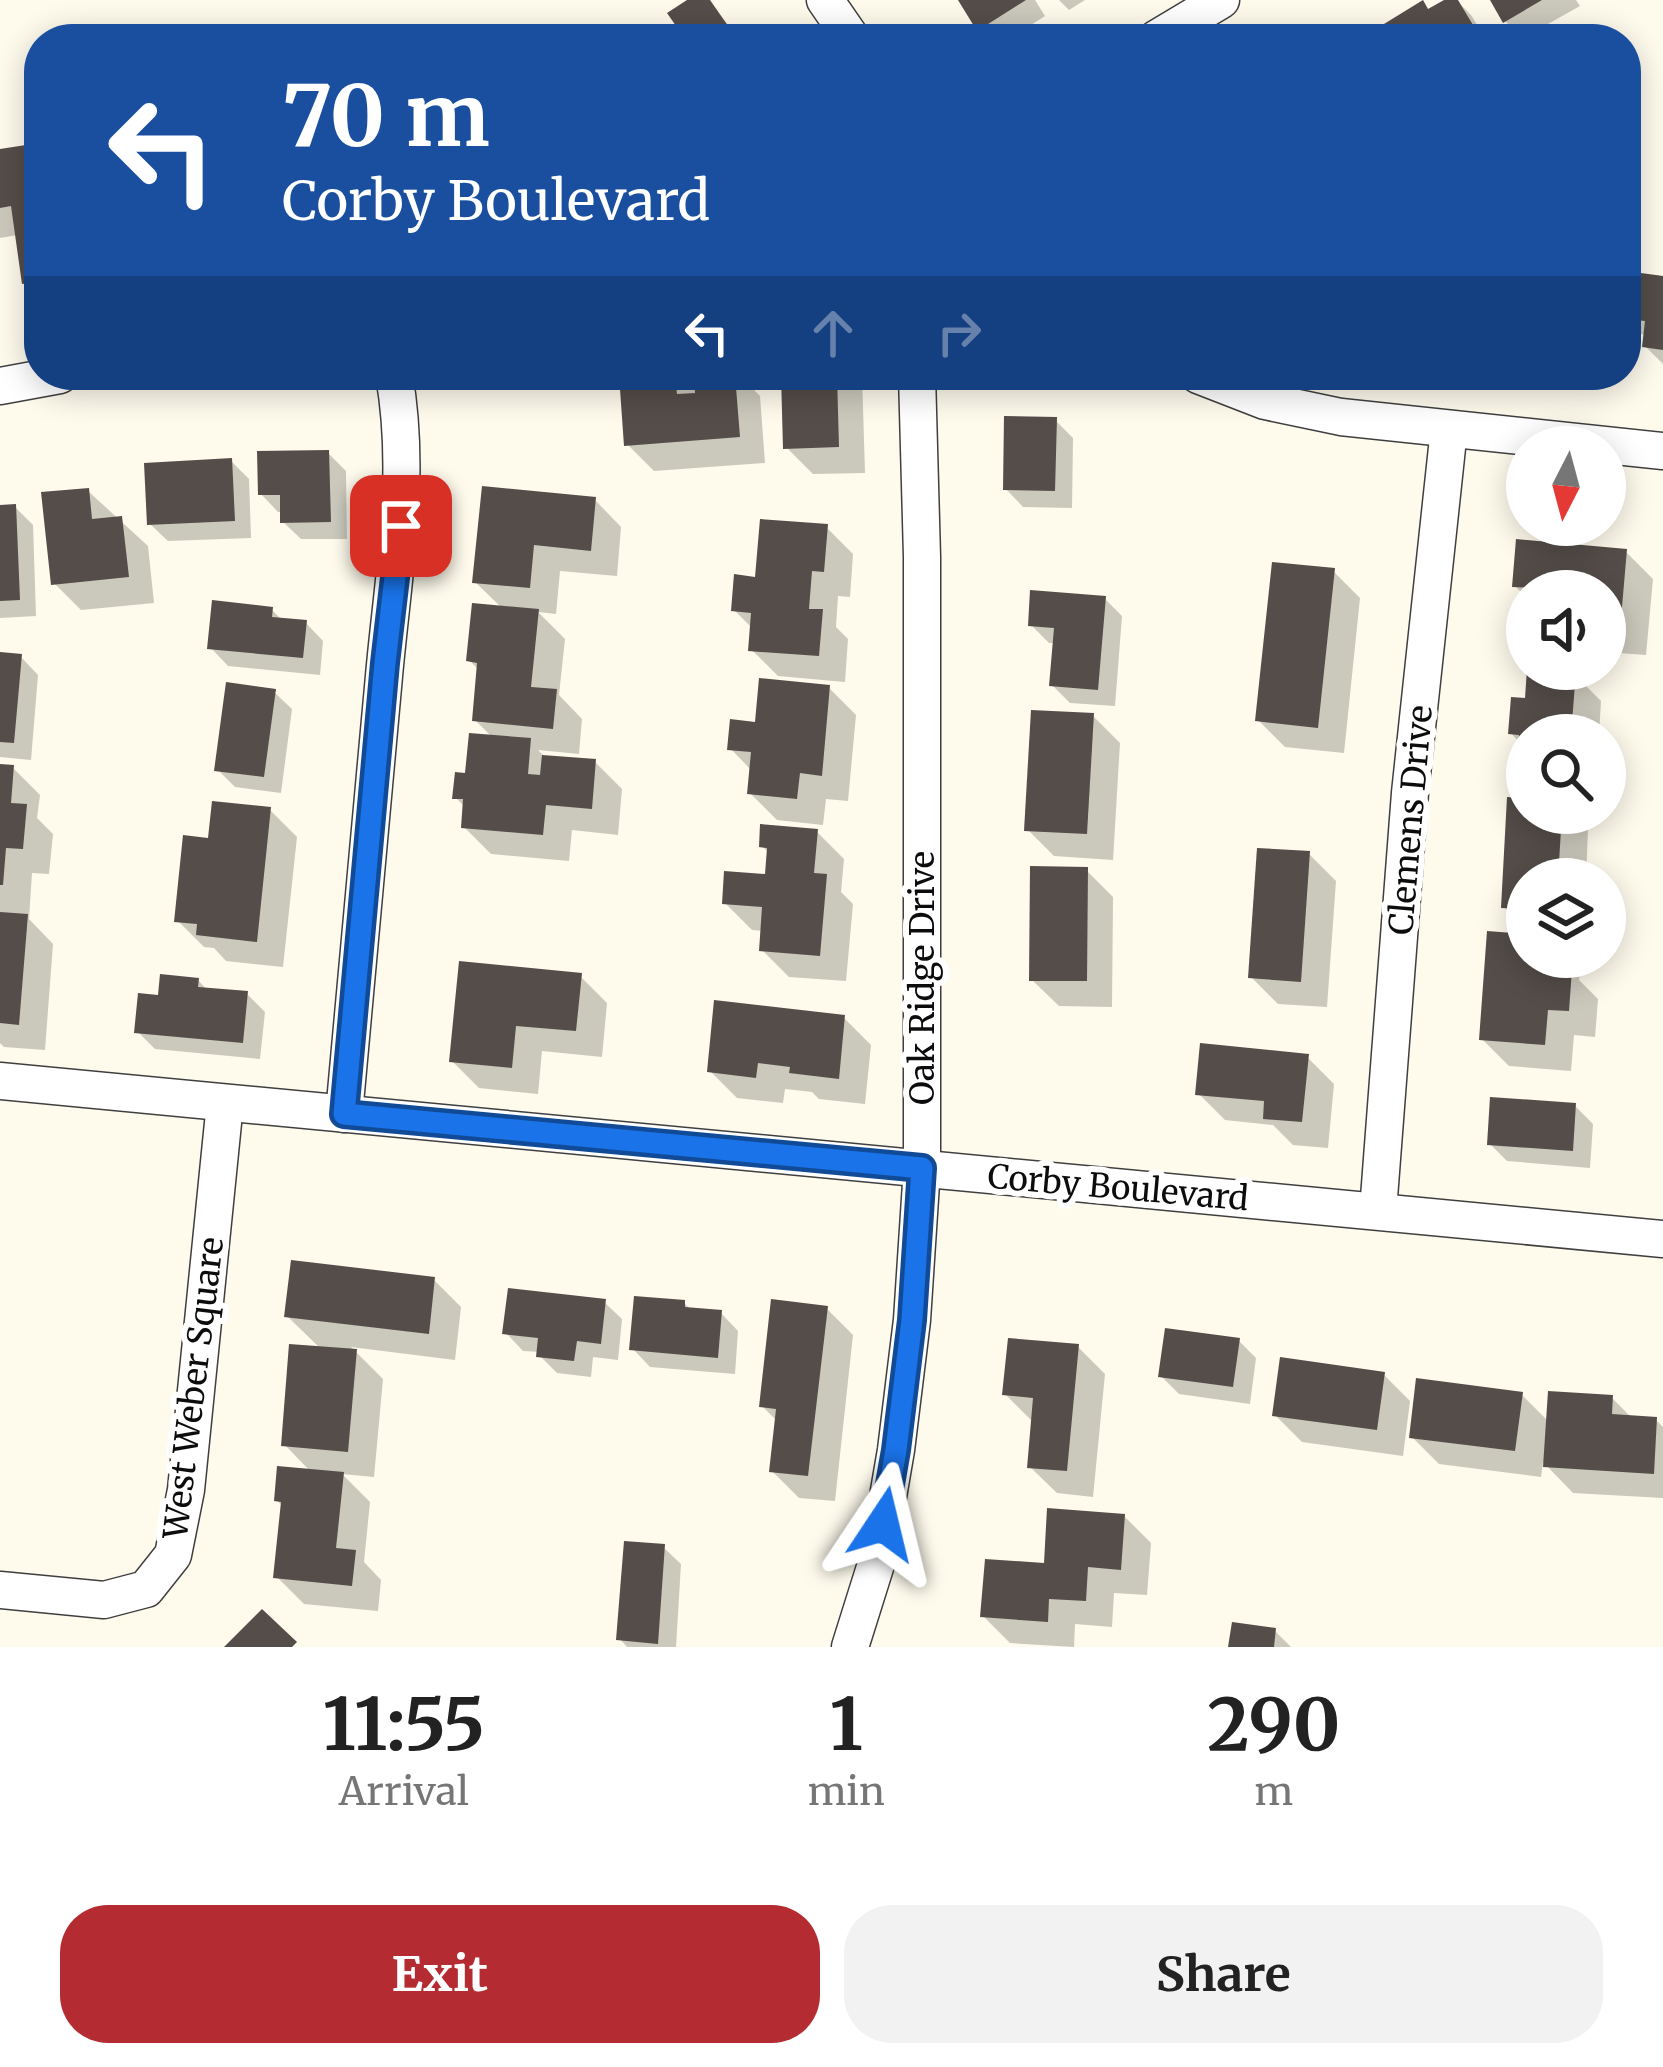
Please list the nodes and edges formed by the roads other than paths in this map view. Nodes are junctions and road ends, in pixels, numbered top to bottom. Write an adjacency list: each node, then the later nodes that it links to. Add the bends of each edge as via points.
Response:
1 (1221, 0): 2 (street)
2 (1181, 24)
3 (396, 390): 10 (street, via 401,526)
4 (917, 390): 11 (street, Oak Ridge Drive)
5 (1237, 390): 6 (street, via 1340,417)
6 (1449, 429): 7 (street); 12 (street, Clemens Drive)
7 (1663, 451)
8 (0, 1081): 9 (street, Corby Boulevard)
9 (226, 1103): 10 (street, Corby Boulevard); 14 (street, West Weber Square, via 173,1555 146,1588 104,1600)
10 (344, 1114): 11 (street, Corby Boulevard)
11 (922, 1168): 12 (street, Corby Boulevard); 15 (street, Oak Ridge Drive, via 896,1450 877,1561)
12 (1378, 1211): 13 (street, Corby Boulevard)
13 (1663, 1239)
14 (0, 1590)
15 (850, 1647)

